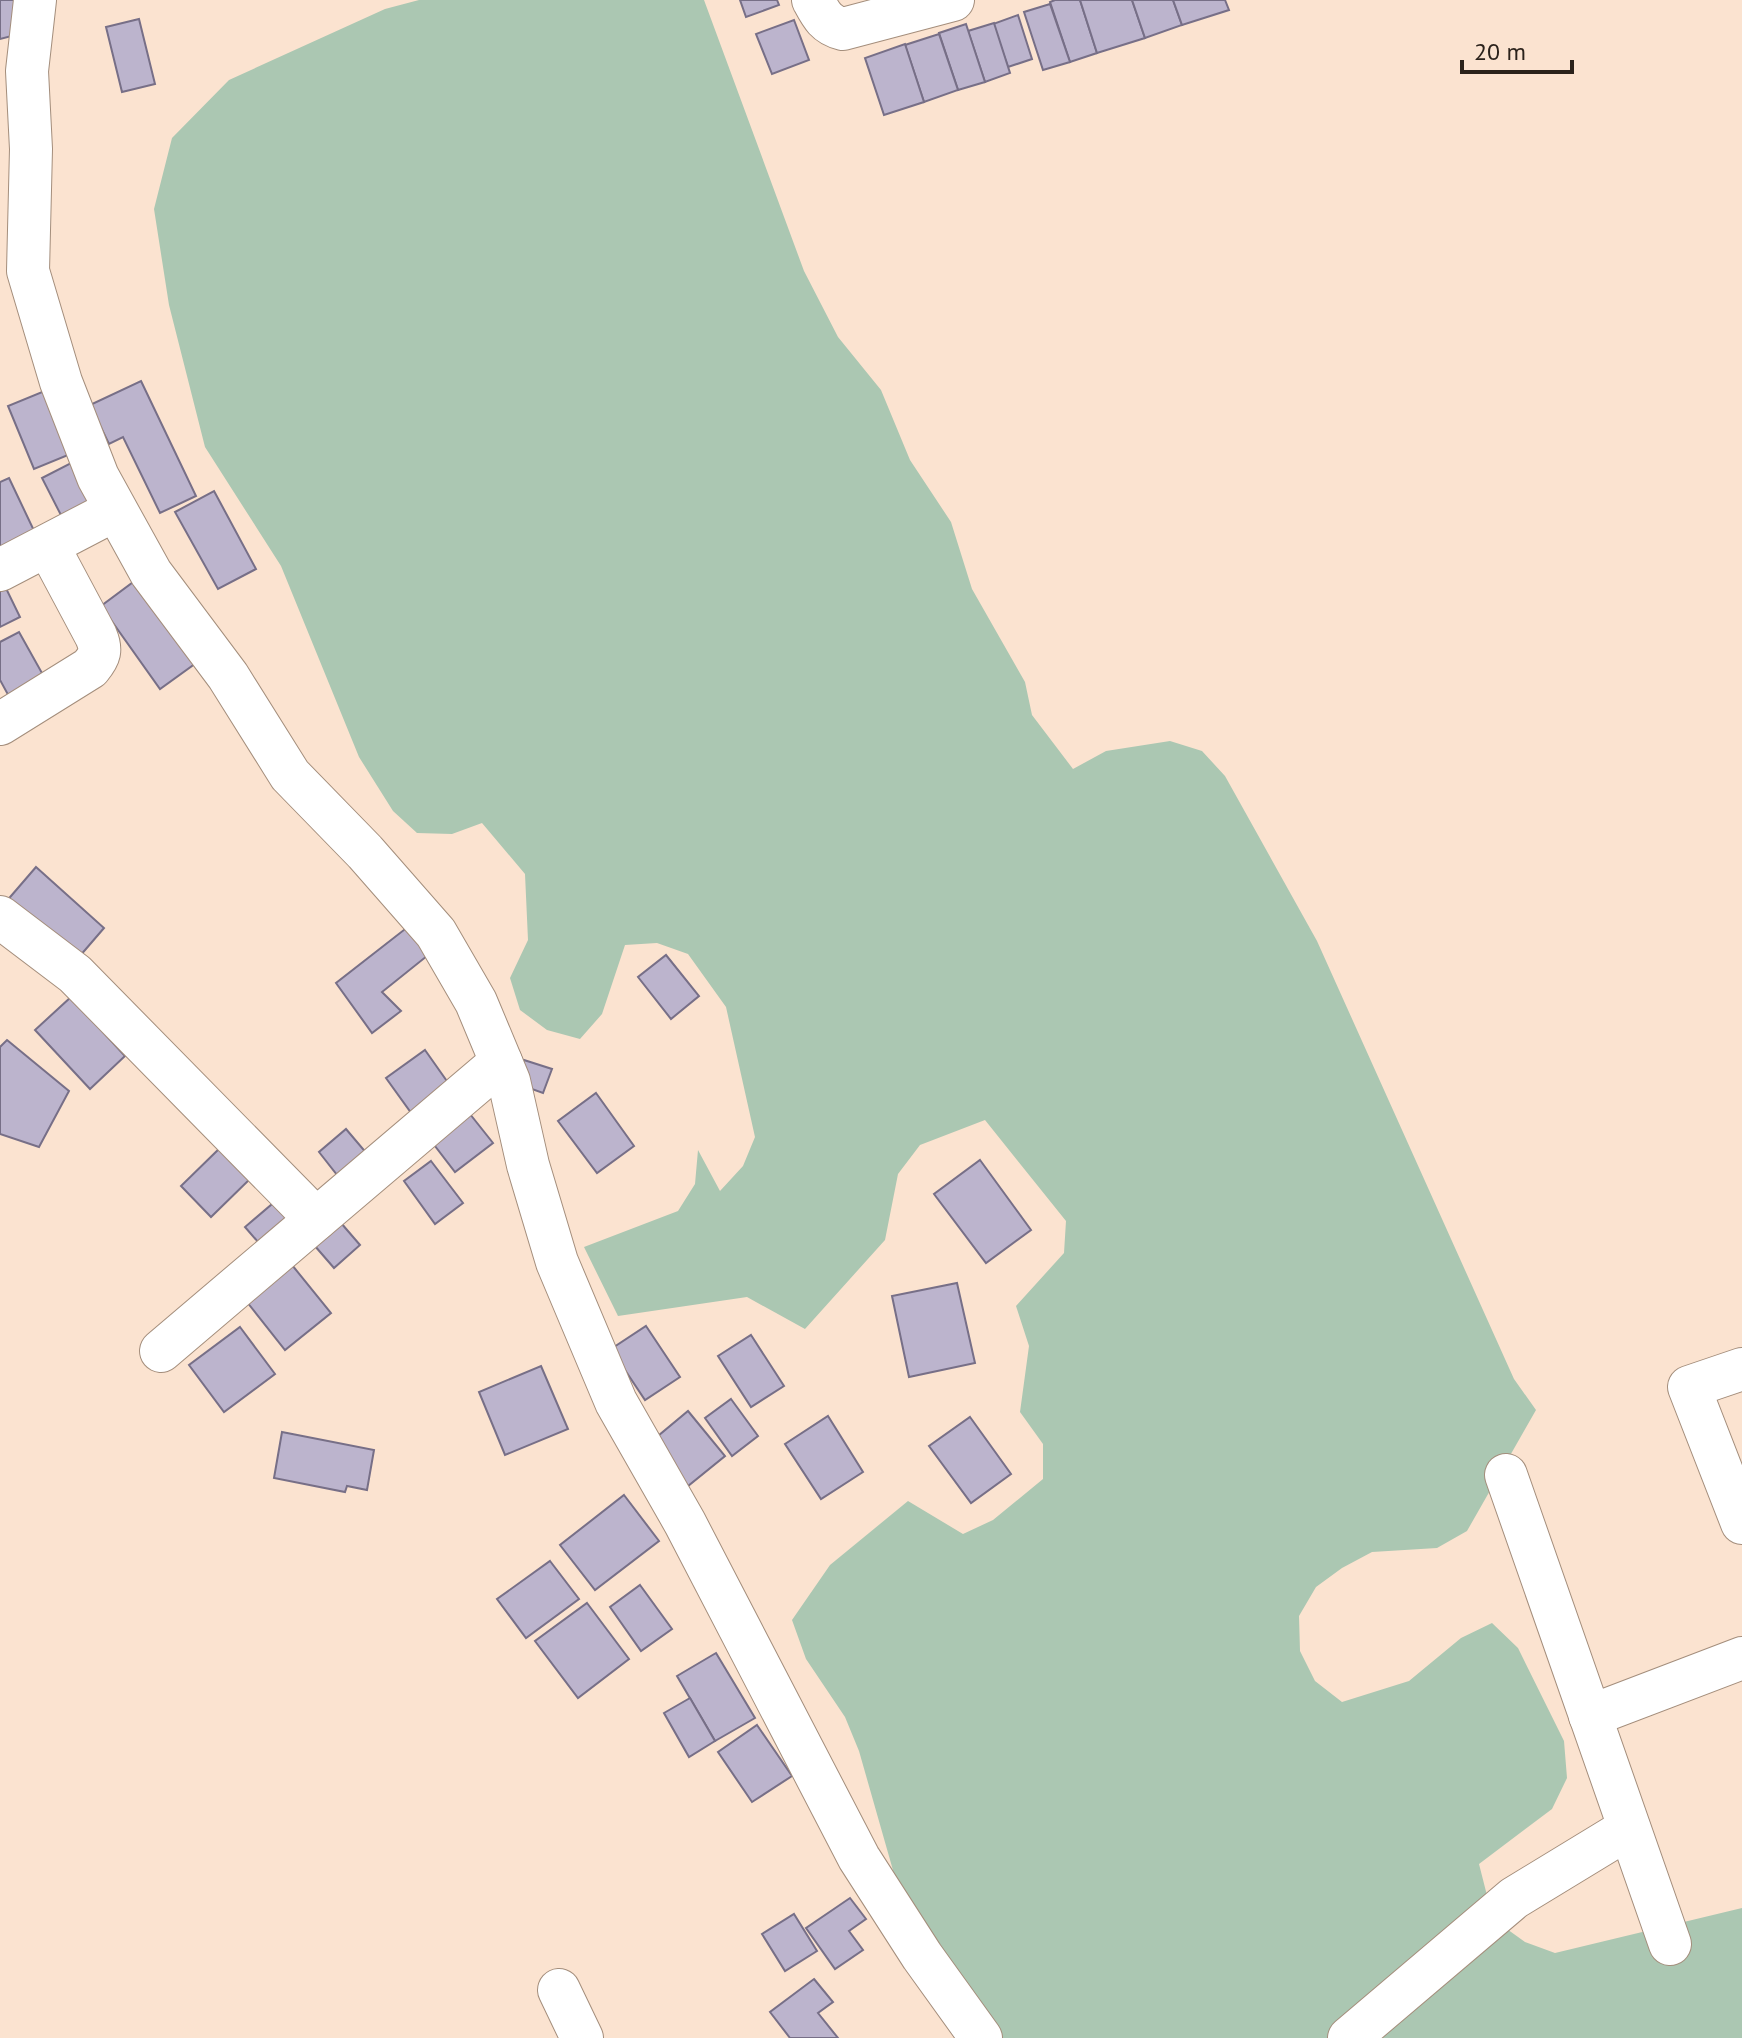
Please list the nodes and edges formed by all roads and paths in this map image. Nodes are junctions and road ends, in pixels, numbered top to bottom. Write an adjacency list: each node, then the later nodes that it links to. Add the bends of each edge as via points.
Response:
1 (35, 0): 4 (street, via 27,71 28,271 61,382)
2 (813, 0): 3 (street, via 823,19 843,29)
3 (953, 0)
4 (115, 510): 5 (street); 9 (street, via 151,573 228,676 290,775 436,933 476,1002)
5 (48, 546): 6 (street); 7 (street, via 101,648 90,668)
6 (0, 570)
7 (0, 724)
8 (0, 917): 10 (street, via 75,974)
9 (501, 1062): 10 (street); 21 (street, via 557,1262 616,1402 859,1858)
10 (316, 1219): 11 (street)
11 (161, 1351)
12 (1742, 1369): 14 (street, via 1689,1387)
13 (1506, 1475): 16 (street)
14 (1742, 1523)
15 (1742, 1658): 16 (street)
16 (1590, 1716): 17 (street)
17 (1629, 1828): 18 (street); 22 (street, via 1514,1898)
18 (1670, 1944)
19 (559, 1990): 20 (street)
20 (582, 2038)
21 (981, 2038)
22 (1349, 2038)

